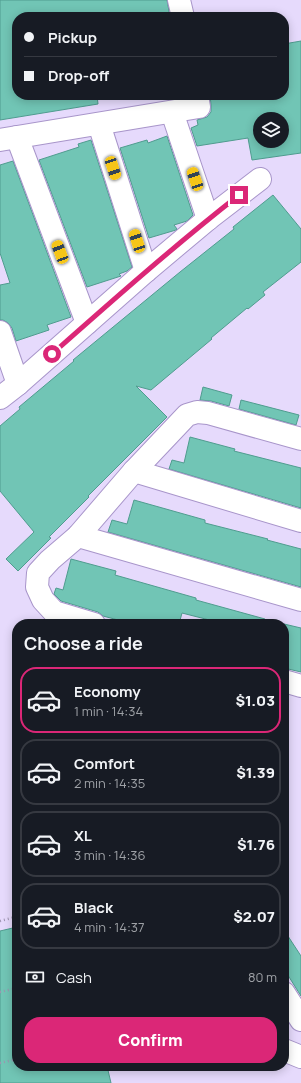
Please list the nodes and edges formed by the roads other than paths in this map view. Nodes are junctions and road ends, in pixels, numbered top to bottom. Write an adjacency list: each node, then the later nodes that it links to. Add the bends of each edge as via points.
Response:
1 (180, 0): 2 (street)
2 (182, 12)
3 (198, 100): 4 (street, via 199,107)
4 (172, 112): 5 (street); 8 (street)
5 (99, 124): 6 (street); 9 (street)
6 (8, 138): 10 (street)
7 (260, 179): 8 (street)
8 (208, 219): 9 (street)
9 (146, 271): 10 (street)
10 (87, 324): 12 (street)
11 (0, 332): 12 (street)
12 (18, 384): 13 (street)
13 (0, 398)
14 (301, 439): 15 (street, via 197,412 187,415)
15 (134, 471): 16 (street); 17 (street)
16 (301, 521)
17 (78, 536): 18 (street); 19 (street, via 38,573 38,587 43,600 54,612)
18 (301, 600)
19 (77, 619)
20 (289, 682): 21 (street)
21 (301, 686)
22 (289, 1001): 23 (street)
23 (301, 1020)
24 (289, 1052): 25 (street)
25 (301, 1057)

